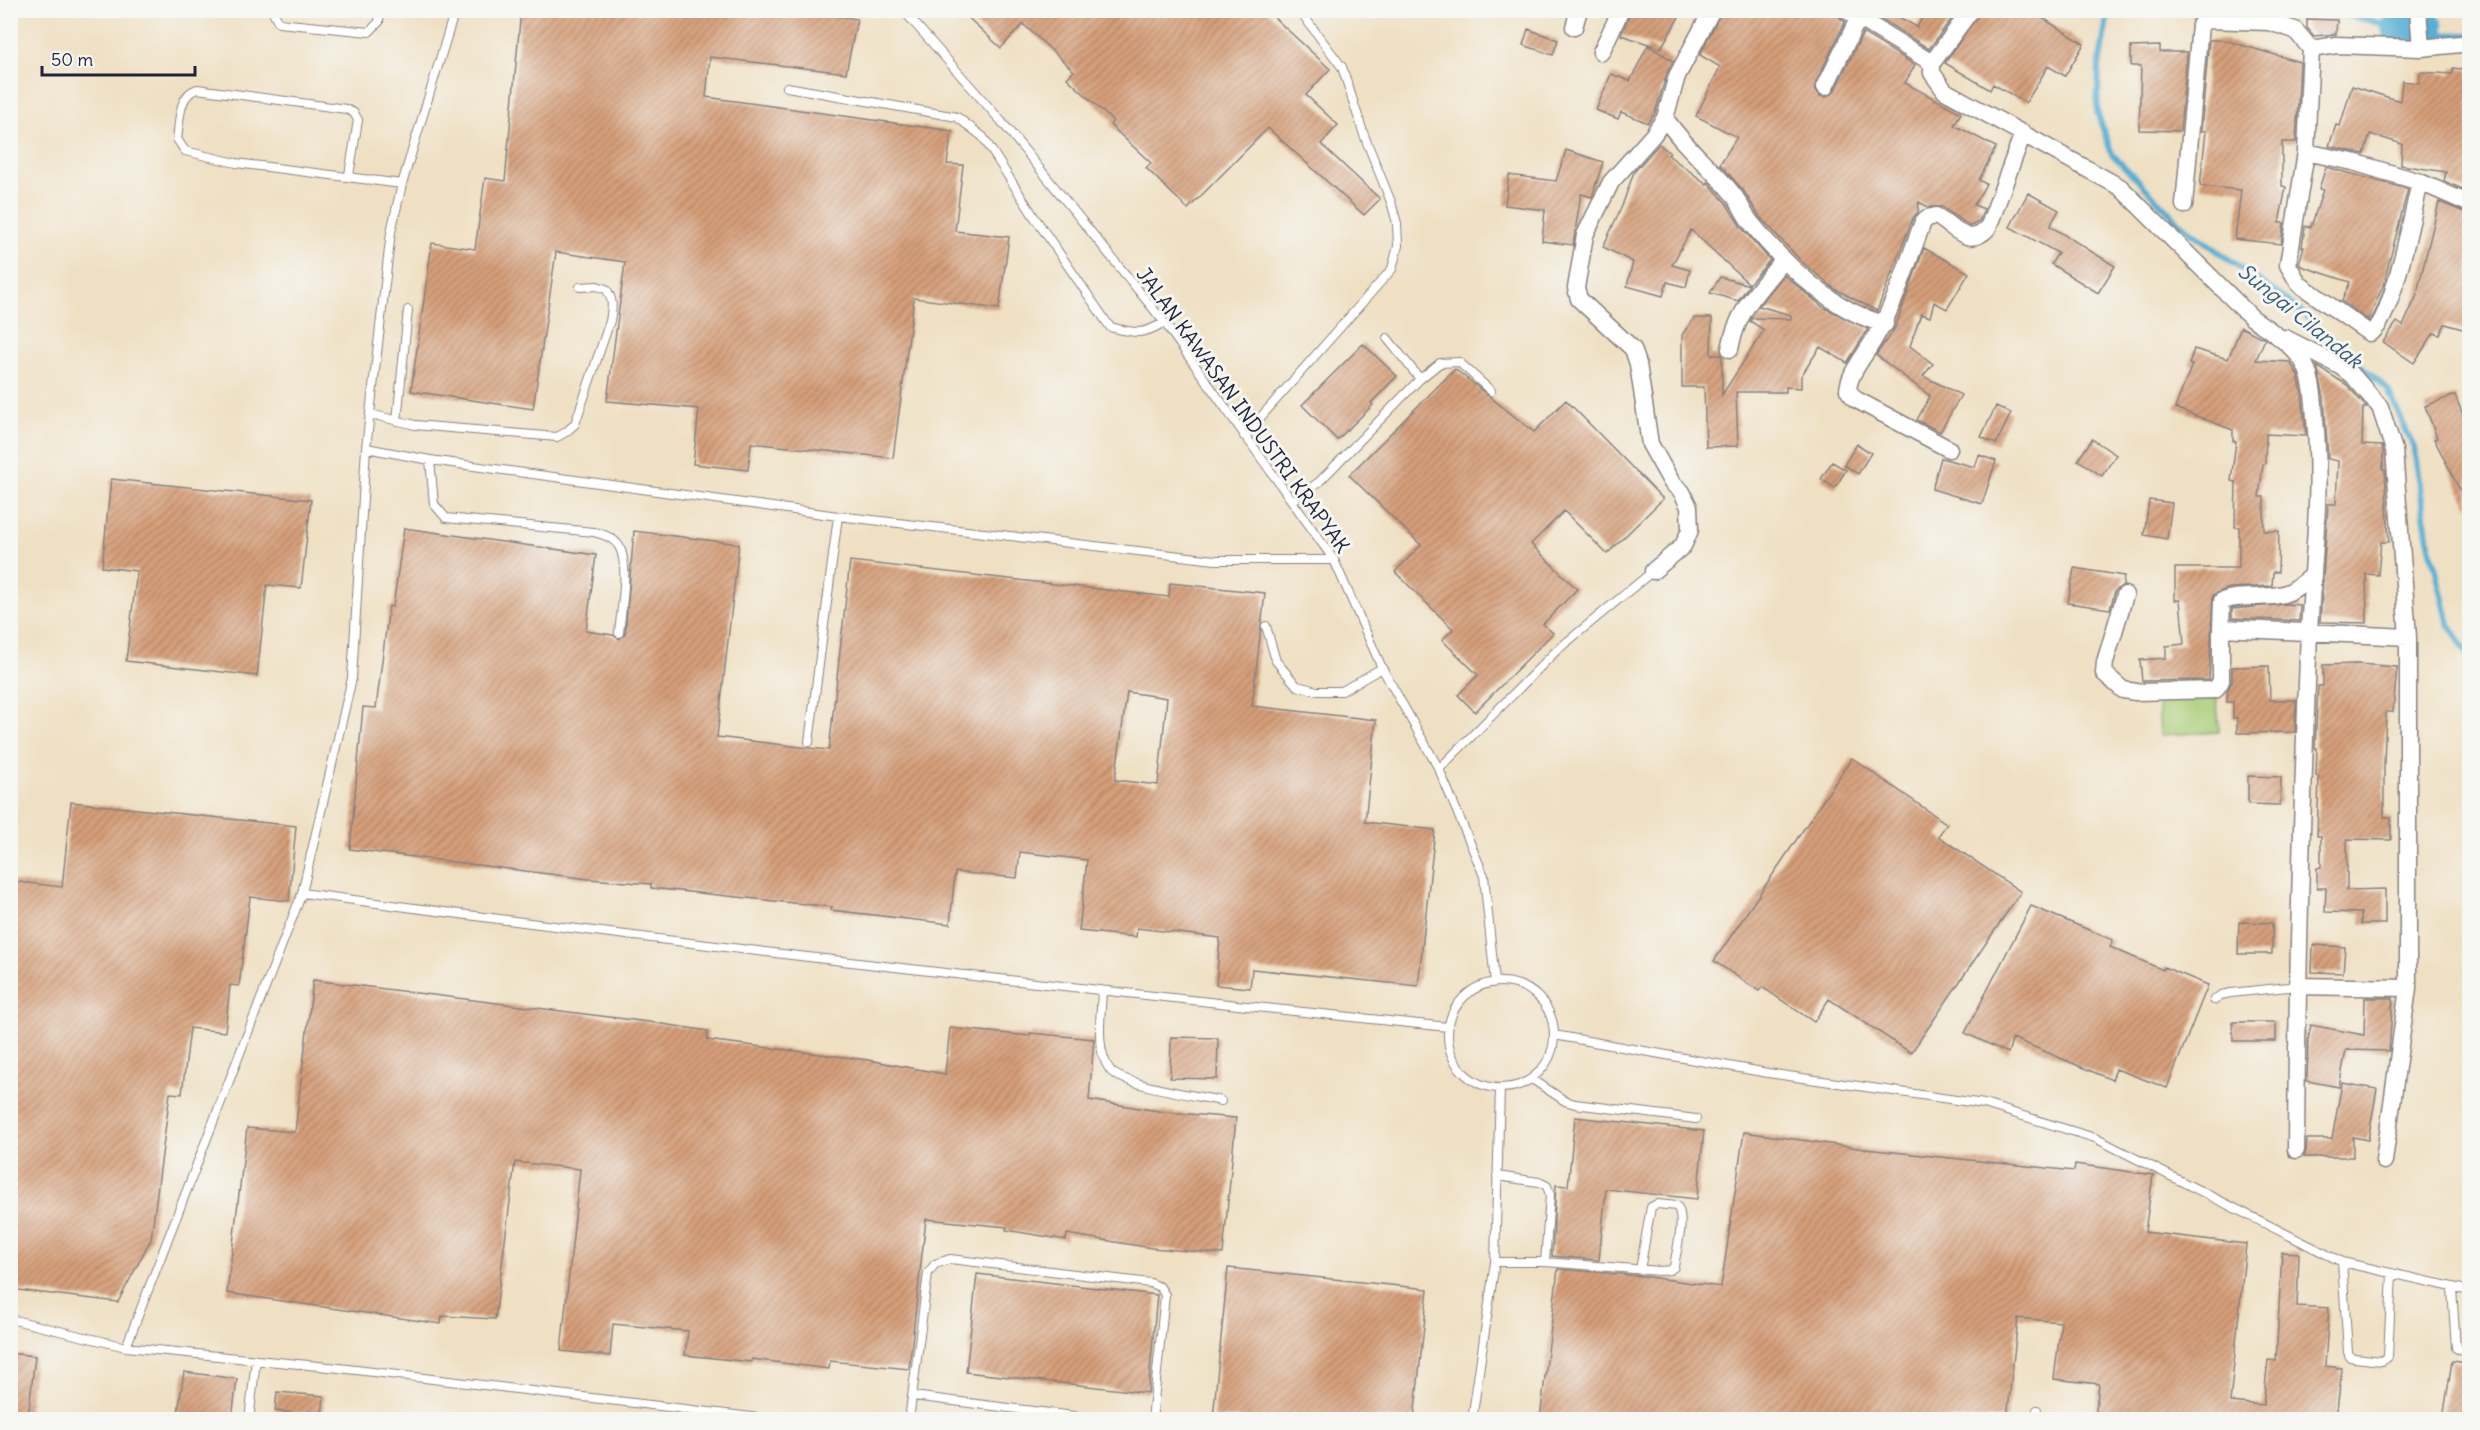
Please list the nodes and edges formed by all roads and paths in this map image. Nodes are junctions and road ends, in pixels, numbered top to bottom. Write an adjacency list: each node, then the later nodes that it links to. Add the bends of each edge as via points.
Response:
1 (272, 10): 2 (lane, via 279,23 369,32 379,22)
2 (380, 10)
3 (455, 10): 23 (lane)
4 (903, 10): 29 (lane, JALAN KAWASAN INDUSTRI KRAPYAK, via 1001,121)
5 (1299, 10): 38 (lane, via 1342,67 1391,202 1398,246 1392,269)
6 (1621, 10): 14 (street)
7 (1712, 10): 18 (street, via 1677,76)
8 (1971, 10): 15 (street)
9 (2418, 11): 12 (street)
10 (1852, 14): 15 (street); 17 (street)
11 (2469, 43): 12 (street)
12 (2421, 45): 13 (street, via 2336,45)
13 (2311, 49): 20 (street); 25 (street, via 2295,30 2269,22 2207,20 2200,25)
14 (1601, 52)
15 (1932, 63): 19 (street, via 1932,73 1945,91)
16 (787, 87): 29 (lane, via 957,117 983,136 1110,327 1133,333 1150,332)
17 (1825, 87)
18 (1665, 118): 26 (street, via 1734,195 1750,222); 45 (street, via 1611,182 1585,235 1576,288 1579,299 1633,349 1650,444 1689,507 1690,530 1683,546)
19 (2023, 134): 30 (street, via 1988,228 1981,236 1965,236 1936,216 1923,222); 31 (street, via 2120,187 2251,317)
20 (2307, 152): 22 (street); 22 (street, via 2288,265 2299,284 2369,333 2377,329 2388,307)
21 (349, 176): 21 (lane, via 236,163 185,151 177,139 184,98 198,89 346,109 358,120); 23 (lane)
22 (2420, 182): 24 (street)
23 (402, 184): 36 (lane, via 392,232)
24 (2469, 204)
25 (2184, 205)
26 (1783, 261): 30 (street, via 1847,310); 33 (street, via 1737,321)
27 (580, 287): 37 (lane, via 606,289 612,309 574,424 566,432 557,437)
28 (408, 310): 37 (lane)
29 (1164, 322): 38 (lane, JALAN KAWASAN INDUSTRI KRAPYAK)
30 (1885, 324): 40 (street, via 1852,375 1848,390 1855,399)
31 (2275, 334): 46 (street, via 2304,365 2313,395 2319,454); 52 (street, via 2340,366 2367,391 2385,417 2394,450)
32 (1387, 338): 34 (lane)
33 (1730, 349)
34 (1420, 379): 35 (lane, via 1440,363 1459,362); 42 (lane, via 1319,482)
35 (1491, 391)
36 (370, 414): 37 (lane); 39 (lane)
37 (397, 421)
38 (1244, 436): 42 (lane, JALAN KAWASAN INDUSTRI KRAPYAK)
39 (366, 448): 41 (lane); 56 (lane, via 352,678)
40 (1949, 448)
41 (430, 460): 43 (lane); 51 (lane, via 434,504 446,518 594,532 611,538 619,546 624,570)
42 (1292, 501): 44 (lane, JALAN KAWASAN INDUSTRI KRAPYAK)
43 (838, 516): 44 (lane, via 1215,560); 54 (lane)
44 (1334, 560): 53 (lane, JALAN KAWASAN INDUSTRI KRAPYAK)
45 (1653, 571): 55 (lane, via 1556,651)
46 (2313, 576): 49 (street, via 2281,594 2222,601); 50 (street)
47 (2125, 595): 49 (street, via 2104,673 2123,690 2220,687)
48 (1266, 626): 53 (lane, via 1276,661 1297,686 1341,691)
49 (2220, 628): 50 (street)
50 (2310, 631): 52 (street); 58 (street)
51 (619, 633)
52 (2408, 637): 59 (street)
53 (1382, 668): 55 (lane, JALAN KAWASAN INDUSTRI KRAPYAK)
54 (809, 742)
55 (1439, 769): 57 (lane, JALAN KAWASAN INDUSTRI KRAPYAK, via 1484,876)
56 (302, 893): 60 (lane); 79 (lane)
57 (1495, 982): 62 (lane, via 1464,997); 63 (lane, via 1521,986 1543,1002)
58 (2297, 986): 59 (street); 61 (lane, via 2231,993); 68 (street)
59 (2408, 988): 69 (street)
60 (1102, 992): 62 (lane); 66 (lane, via 1100,1026 1103,1053 1110,1070 1127,1081)
61 (2214, 1000)
62 (1448, 1027): 65 (lane, via 1448,1045 1460,1069 1482,1085)
63 (1554, 1035): 64 (lane, via 1552,1052); 73 (lane, via 1768,1073 1984,1104 2095,1138)
64 (1532, 1079): 65 (lane); 67 (lane, via 1575,1104)
65 (1500, 1088): 70 (lane)
66 (1221, 1101)
67 (1696, 1119)
68 (2296, 1150)
69 (2384, 1161)
70 (1497, 1176): 71 (lane); 72 (lane, via 1547,1186 1550,1195)
71 (1495, 1262): 72 (lane); 88 (lane)
72 (1545, 1262): 74 (lane)
73 (2342, 1262): 75 (lane); 75 (lane, via 2350,1357 2382,1361 2388,1357)
74 (1640, 1270): 74 (lane, via 1674,1267 1680,1229 1677,1206 1651,1207)
75 (2392, 1273): 76 (lane)
76 (2452, 1288): 77 (lane); 80 (lane, via 2456,1348)
77 (2469, 1291)
78 (10, 1319): 79 (lane)
79 (126, 1347): 81 (lane)
80 (2469, 1355)
81 (256, 1360): 83 (lane); 84 (lane)
82 (913, 1396): 85 (lane); 86 (lane); 87 (lane, via 928,1273 935,1264 950,1259 1160,1287 1165,1295)
83 (249, 1419)
84 (778, 1419)
85 (909, 1419)
86 (1106, 1419)
87 (1152, 1419)
88 (1472, 1419)

